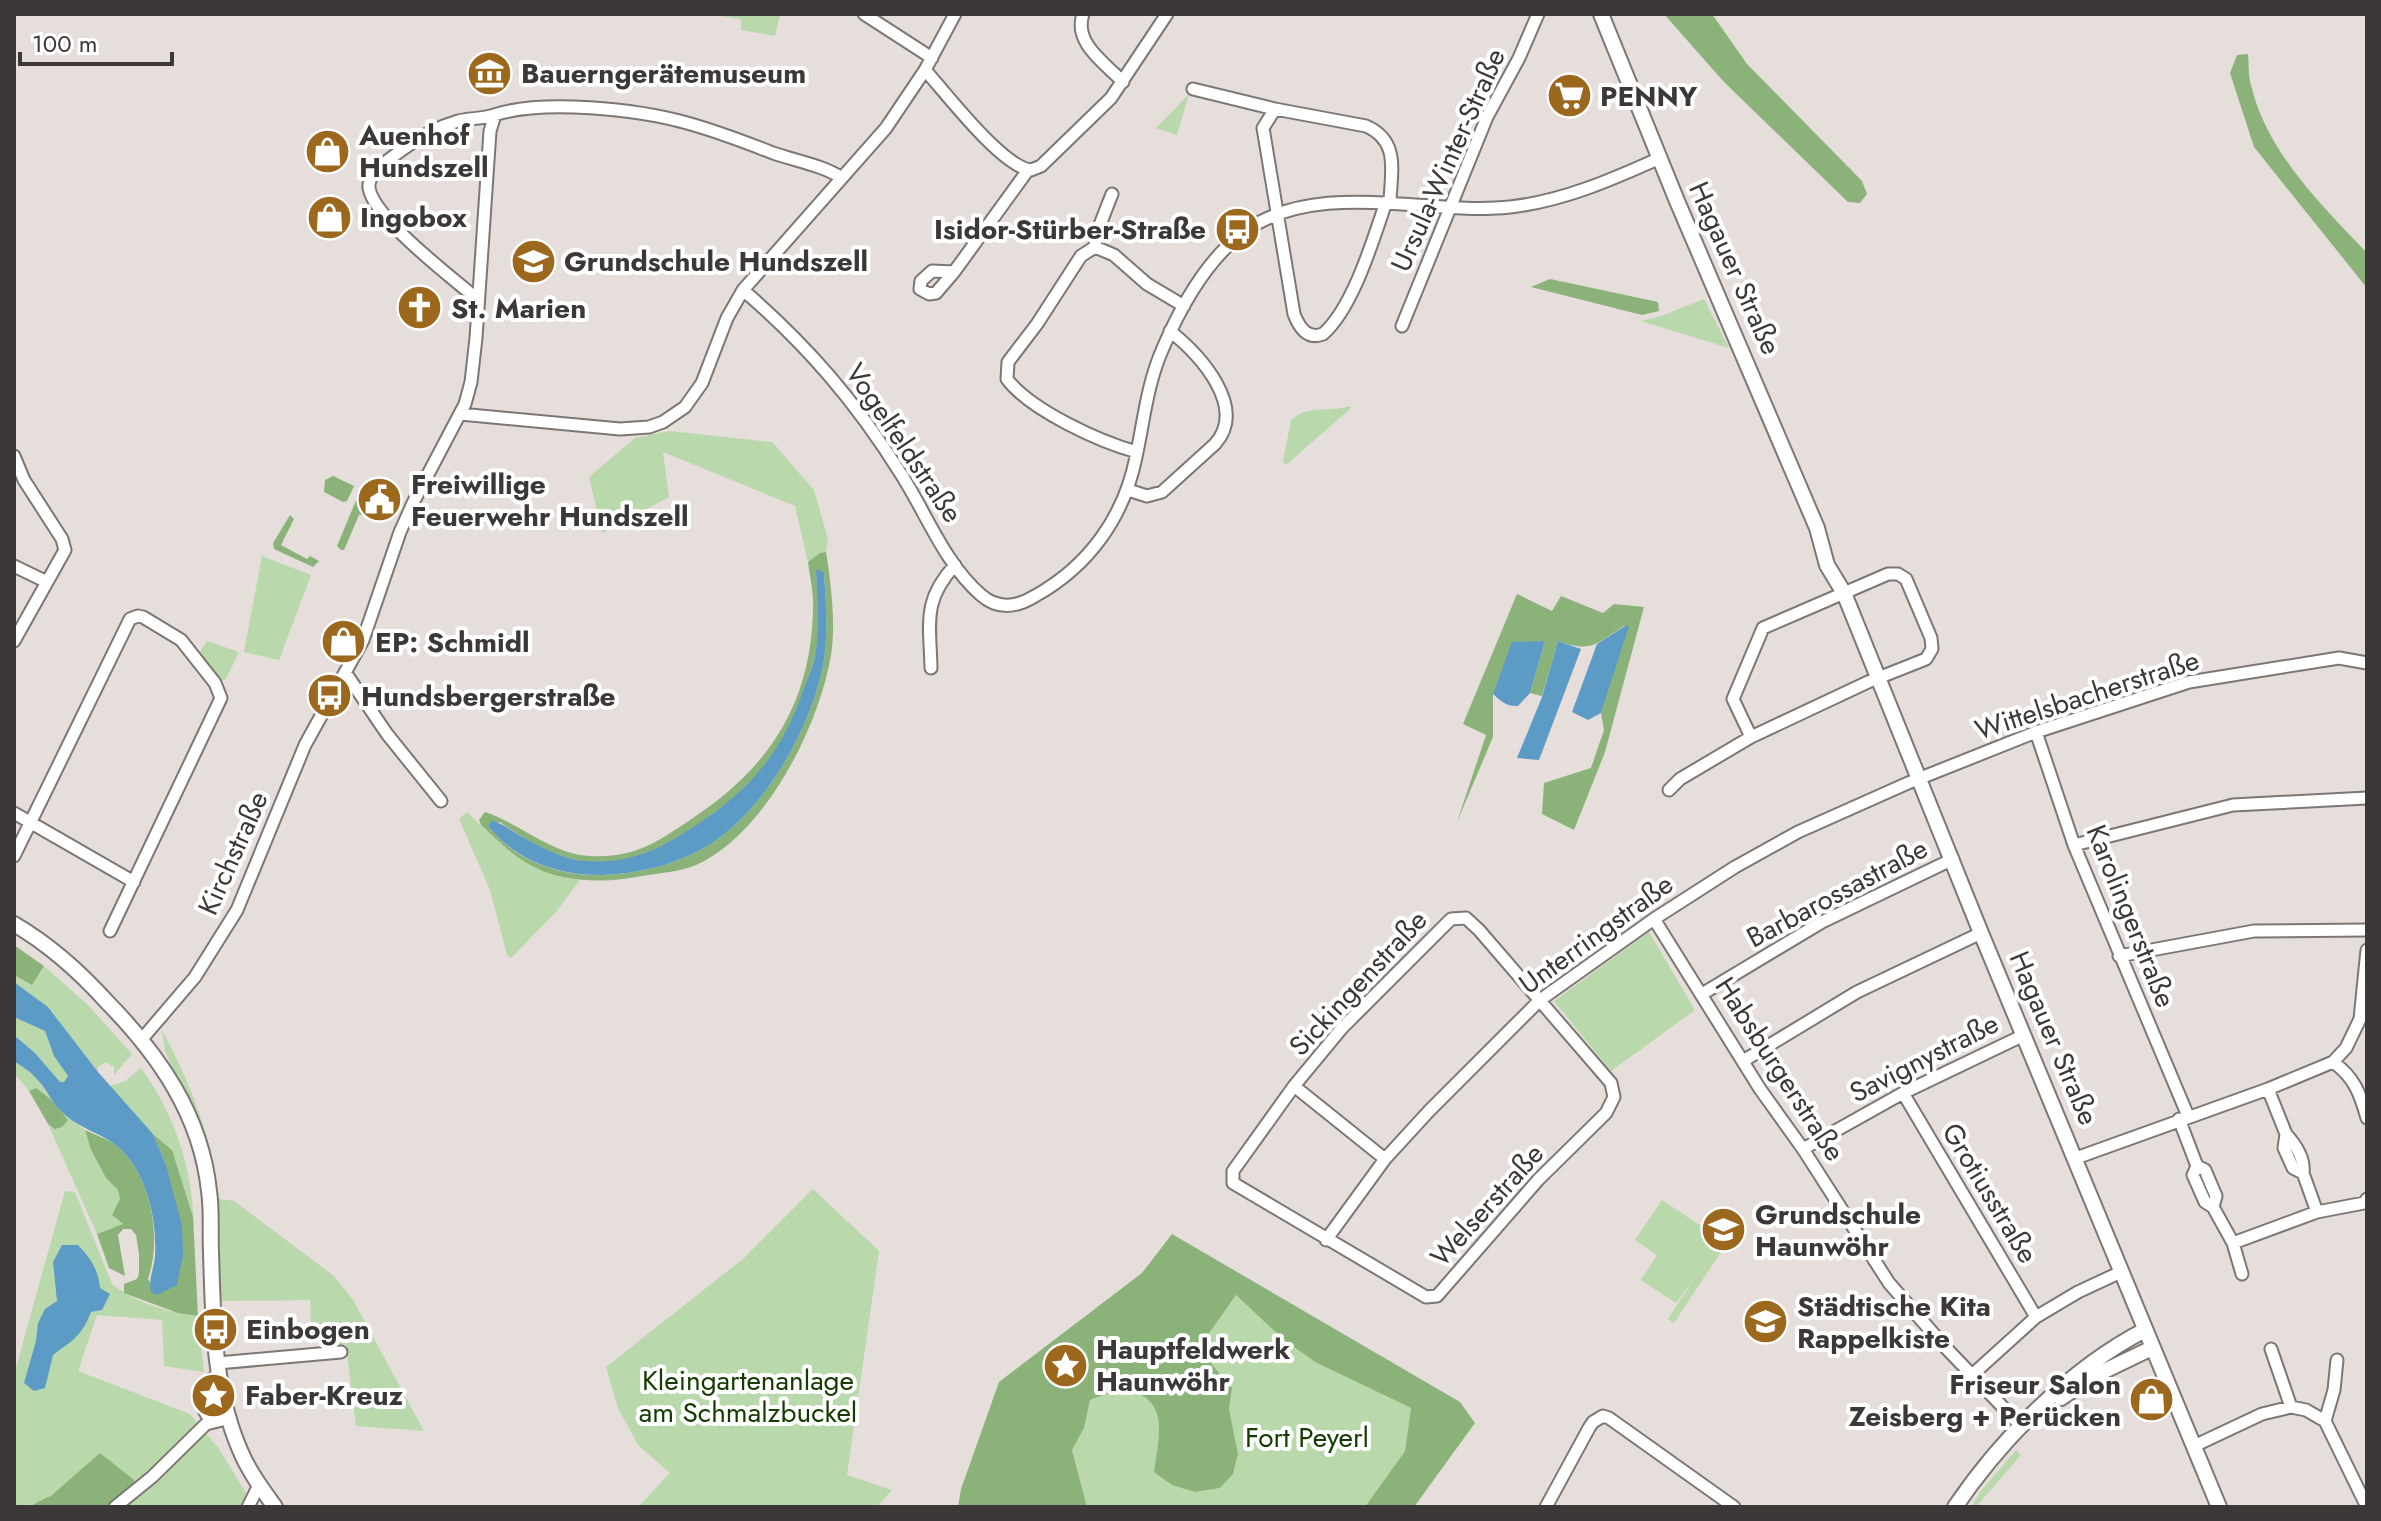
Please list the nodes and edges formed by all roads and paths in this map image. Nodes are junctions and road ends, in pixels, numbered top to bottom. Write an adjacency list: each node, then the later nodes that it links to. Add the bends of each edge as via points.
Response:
1 (864, 14): 7 (street)
2 (955, 14): 7 (street)
3 (1083, 14): 9 (street, via 1080,29 1086,44)
4 (1167, 14): 9 (street)
5 (1538, 14): 18 (street, Ursula-Winter-Straße)
6 (1601, 14): 13 (street, Hagauer Straße)
7 (932, 58): 8 (street)
8 (925, 70): 14 (street, via 1000,153); 15 (street, via 886,128)
9 (1123, 82): 14 (street, via 1041,166)
10 (1193, 89): 11 (street)
11 (1275, 109): 17 (street, via 1378,131 1391,154); 19 (street, via 1263,128)
12 (495, 115): 15 (street, via 509,109 554,107 665,118); 23 (street, Kirchstraße); 23 (street, via 428,133 369,180 377,205 398,230)
13 (1660, 158): 18 (street, via 1548,201 1508,207); 34 (street, Hagauer Straße, via 1823,542 1829,569)
14 (1028, 170): 21 (street)
15 (842, 178): 22 (street)
16 (1112, 194): 20 (street)
17 (1388, 202): 18 (street); 19 (street); 19 (street, via 1352,289 1328,329 1317,336 1302,330 1294,314)
18 (1451, 205): 25 (street, Ursula-Winter-Straße)
19 (1276, 214): 24 (street, via 1235,240)
20 (1095, 247): 24 (street); 28 (street, via 1081,256 1005,370 1019,392 1066,422)
21 (954, 272)
22 (743, 290): 27 (street, via 702,383 685,407 663,422 620,429); 31 (street, Vogelfeldstraße, via 834,380 900,473)
23 (478, 300): 27 (street, Kirchstraße, via 471,382)
24 (1184, 306): 26 (street)
25 (1402, 326)
26 (1170, 331): 28 (street, via 1152,375); 30 (street, via 1213,379 1228,412 1227,422 1215,444 1162,492 1147,496)
27 (460, 414): 38 (street, Kirchstraße, via 400,532 372,619)
28 (1137, 452): 30 (street)
29 (14, 456): 33 (street, via 64,545)
30 (1128, 490): 31 (street, Vogelfeldstraße, via 1092,551 1028,600 1009,606 992,602)
31 (955, 565): 37 (street, via 931,601)
32 (14, 566): 33 (street)
33 (47, 582): 35 (street)
34 (1843, 590): 39 (street, Hagauer Straße); 39 (street, via 1888,574 1903,576 1909,583 1932,649 1926,659); 41 (street, via 1761,631 1733,699)
35 (14, 641)
36 (2367, 663): 40 (street, Wittelsbacherstraße, via 2339,658 2189,682)
37 (931, 668)
38 (345, 672): 45 (street); 62 (street, Kirchstraße, via 305,745 237,910 195,977)
39 (1879, 679): 41 (street); 42 (street, Hagauer Straße)
40 (2036, 732): 42 (street, Wittelsbacherstraße); 48 (street, Karolingerstraße)
41 (1751, 737): 43 (street)
42 (1920, 778): 50 (street, Hagauer Straße); 52 (street, Unterringstraße, via 1798,832)
43 (1669, 790)
44 (2367, 798): 48 (street, via 2233,805)
45 (441, 801)
46 (14, 813): 47 (street)
47 (30, 822): 49 (street); 51 (street); 51 (street, via 133,616 143,617 181,640 221,698)
48 (2074, 845): 58 (street, Karolingerstraße)
49 (14, 856)
50 (1953, 859): 56 (street, Hagauer Straße); 59 (street, Barbarossastraße, via 1822,922)
51 (134, 882): 55 (street)
52 (1654, 919): 59 (street, Habsburgerstraße); 60 (street, Unterringstraße)
53 (14, 924): 62 (street, via 72,965)
54 (2367, 930): 58 (street, via 2254,931)
55 (110, 931)
56 (1981, 933): 61 (street, Hagauer Straße); 63 (street, via 1857,992)
57 (2367, 950): 64 (street, via 2360,1019)
58 (2119, 956): 68 (street, Karolingerstraße)
59 (1702, 994): 63 (street, Habsburgerstraße)
60 (1540, 1000): 65 (street, Sickingenstraße, via 1466,918 1451,919 1342,1028); 72 (street, Unterringstraße); 76 (street, Welserstraße, via 1611,1083 1614,1097 1606,1113 1538,1180 1437,1296 1426,1297)
61 (2024, 1035): 67 (street, Savignystraße); 71 (street, Hagauer Straße)
62 (142, 1039): 86 (street, via 171,1078 201,1149 209,1191)
63 (1743, 1061): 70 (street, Habsburgerstraße)
64 (2333, 1062): 66 (street); 69 (street, via 2359,1091)
65 (1294, 1086): 72 (street); 73 (street, Sickingenstraße, via 1233,1171)
66 (2268, 1089): 68 (street); 75 (street, via 2286,1134 2284,1148 2293,1168 2303,1173)
67 (1903, 1093): 70 (street, Savignystraße); 80 (street, Grotiusstraße)
68 (2183, 1117): 71 (street); 77 (street, Karolingerstraße, via 2197,1166 2193,1175)
69 (2367, 1118)
70 (1803, 1149): 87 (street, Habsburgerstraße, via 1889,1283)
71 (2076, 1158): 78 (street, Hagauer Straße)
72 (1385, 1159): 76 (street, Unterringstraße)
73 (1233, 1183): 76 (street, Welserstraße)
74 (2367, 1199): 75 (street)
75 (2317, 1212): 77 (street)
76 (1326, 1240)
77 (2233, 1243): 79 (street)
78 (2121, 1272): 80 (street); 81 (street, Hagauer Straße)
79 (2242, 1274)
80 (2036, 1317): 87 (street)
81 (2145, 1330): 82 (street, Hagauer Straße); 89 (street, via 2094,1361)
82 (2152, 1348): 89 (street); 93 (street, Hagauer Straße)
83 (2271, 1349): 88 (street)
84 (341, 1352): 86 (street)
85 (2337, 1360): 91 (street)
86 (218, 1369): 90 (street); 90 (street, via 209,1381 205,1412)
87 (1972, 1375): 92 (street, Habsburgerstraße)
88 (2291, 1407): 91 (street); 93 (street, via 2262,1414)
89 (2037, 1412): 92 (street)
90 (223, 1419): 94 (street); 95 (street, via 206,1424)
91 (2325, 1421): 102 (street)
92 (2022, 1427): 100 (street)
93 (2194, 1446): 101 (street, Hagauer Straße)
94 (259, 1485): 96 (street); 97 (street)
95 (115, 1507)
96 (248, 1507)
97 (275, 1507)
98 (1546, 1507): 99 (street, via 1599,1418 1609,1418)
99 (1734, 1507)
100 (1955, 1507)
101 (2219, 1507)
102 (2367, 1507)

